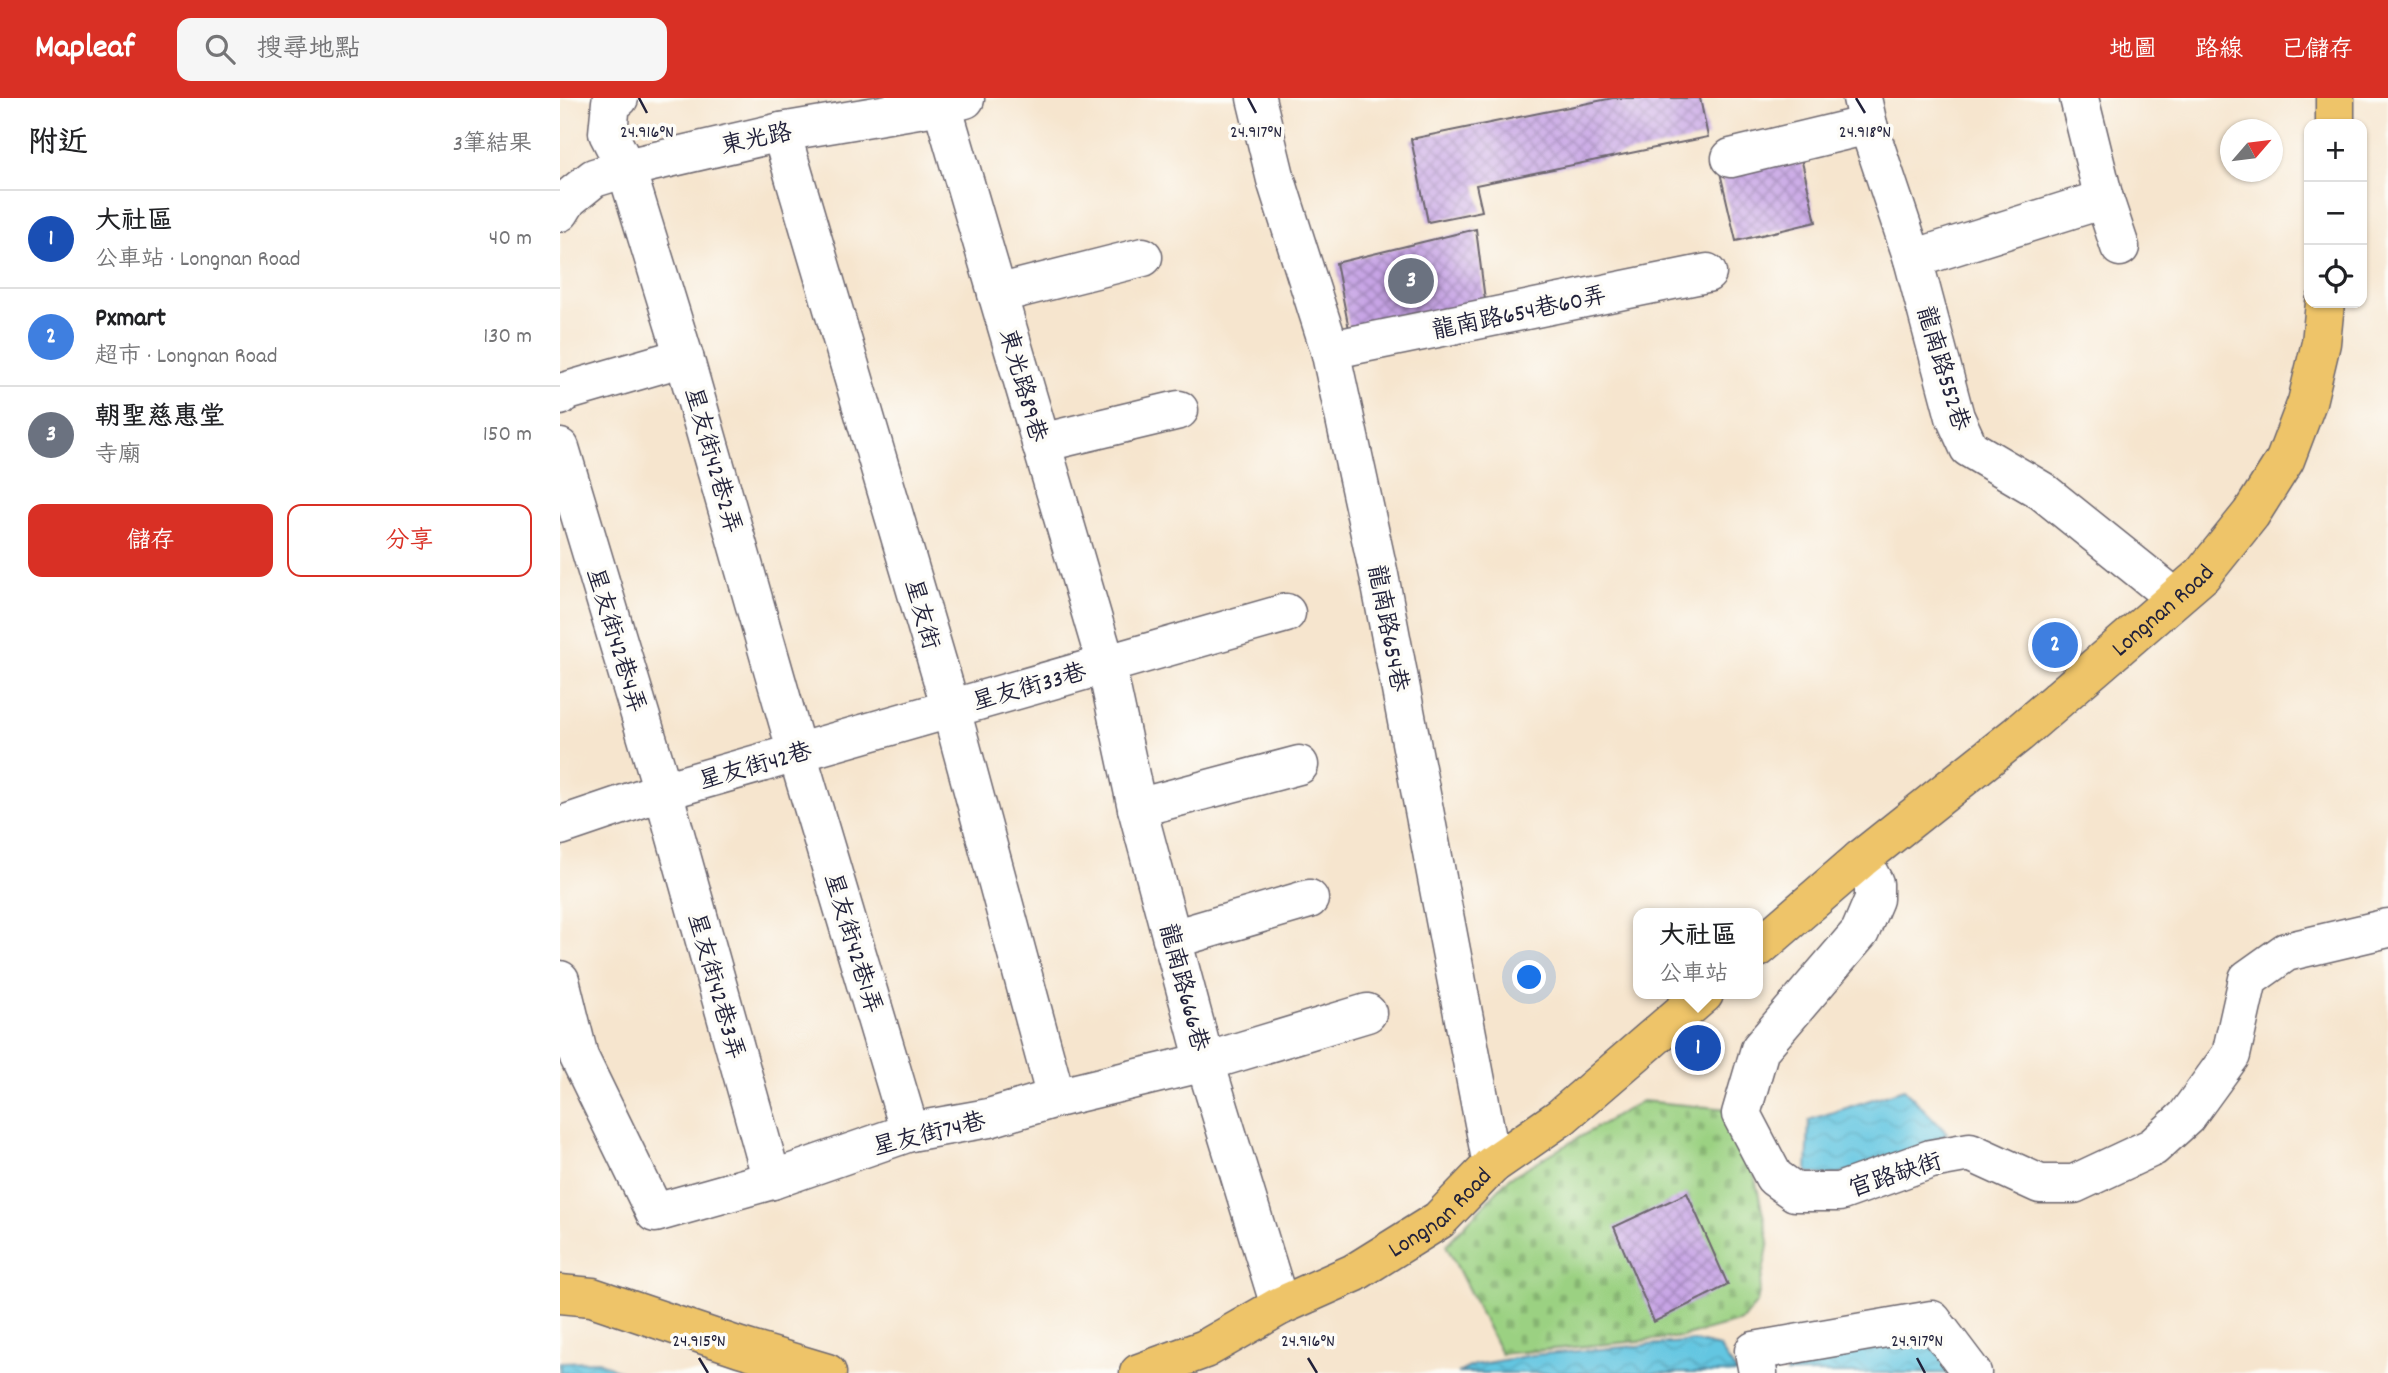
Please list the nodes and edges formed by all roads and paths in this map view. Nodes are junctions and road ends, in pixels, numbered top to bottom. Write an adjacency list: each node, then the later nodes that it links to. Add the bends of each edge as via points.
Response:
1 (619, 98): 10 (street, 星友街42巷2弄, via 611,102 608,133)
2 (1256, 98): 19 (street, 龍南路654巷, via 1276,180)
3 (2079, 98): 12 (street)
4 (2335, 98): 7 (main road)
5 (955, 102): 8 (street, 東光路); 17 (street, 東光路89巷)
6 (1865, 112): 9 (street); 15 (street, 龍南路552巷)
7 (2335, 119)
8 (781, 132): 10 (street, 東光路); 28 (street, 星友街)
9 (1731, 158)
10 (626, 168): 11 (street, 東光路); 20 (street, 星友街42巷2弄)
11 (568, 189)
12 (2104, 199): 13 (street); 15 (street)
13 (2119, 247)
14 (1143, 257): 17 (street)
15 (1913, 259): 25 (street, 龍南路552巷, via 1955,417 1969,448 2042,491)
16 (1707, 273): 19 (street, 龍南路654巷60弄)
17 (997, 294): 23 (street, 東光路89巷)
18 (2324, 308): 25 (main road, Longnan Road, via 2306,402 2285,460 2251,514 2202,575)
19 (1330, 350): 45 (street, 龍南路654巷, via 1381,588)
20 (684, 357): 21 (street); 29 (street, 星友街42巷2弄)
21 (560, 396)
22 (1180, 410): 23 (street)
23 (1041, 443): 27 (street, 東光路89巷)
24 (560, 448): 31 (street, 星友街42巷4弄)
25 (2174, 597): 34 (main road, Longnan Road, via 2018,734)
26 (1286, 613): 27 (street, 星友街33巷)
27 (1106, 664): 28 (street, 星友街33巷); 32 (street, 龍南路666巷)
28 (951, 709): 29 (street, 星友街42巷); 43 (street, 星友街)
29 (797, 753): 31 (street, 星友街42巷); 44 (street, 星友街42巷1弄)
30 (1299, 765): 32 (street)
31 (663, 791): 33 (street, 星友街42巷); 46 (street, 星友街42巷3弄)
32 (1137, 808): 37 (street, 龍南路666巷)
33 (560, 827)
34 (1861, 859): 36 (street, 官路缺街, via 1874,883 1874,899 1860,932 1760,1049 1741,1114 1774,1177 1795,1192 1839,1192 1931,1159 1970,1152 2040,1184 2074,1184 2153,1147 2186,1117 2231,1055 2248,979 2286,952); 38 (main road, Longnan Road)
35 (1309, 899): 37 (street)
36 (2388, 928)
37 (1173, 939): 42 (street, 龍南路666巷)
38 (1763, 944)
39 (560, 980): 46 (street, 星友街74巷, via 579,1057 656,1213)
40 (1698, 999): 45 (main road, Longnan Road, via 1561,1117)
41 (1367, 1013): 42 (street, 星友街74巷)
42 (1205, 1062): 43 (street, 星友街74巷); 48 (street, 龍南路666巷)
43 (1056, 1098): 44 (street, 星友街74巷, via 989,1118)
44 (910, 1132): 46 (street, 星友街74巷)
45 (1492, 1165): 48 (main road, Longnan Road, via 1439,1220 1354,1273)
46 (772, 1180)
47 (560, 1294): 49 (main road, via 592,1297)
48 (1280, 1306): 52 (main road, Longnan Road, via 1205,1349)
49 (740, 1347): 50 (street); 51 (main road)
50 (780, 1373)
51 (827, 1373)
52 (1139, 1373)
53 (1758, 1373): 54 (street, via 1754,1351 1932,1320)
54 (1972, 1373)

